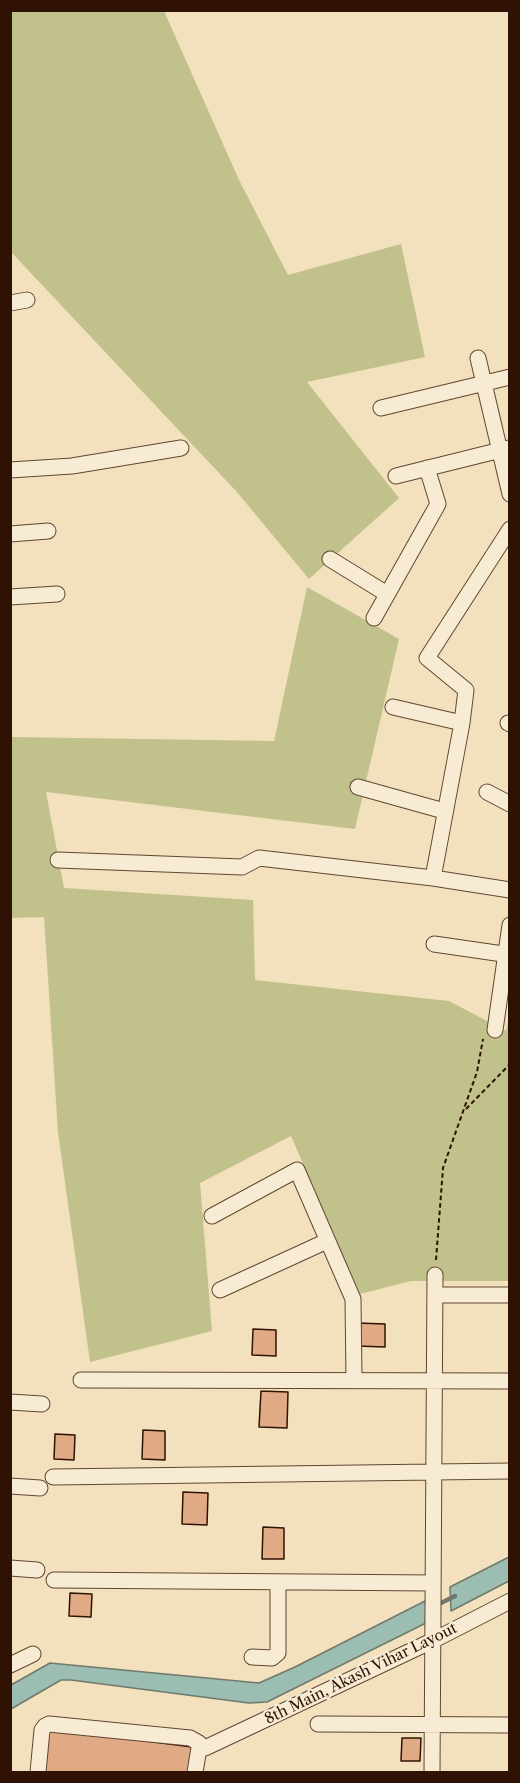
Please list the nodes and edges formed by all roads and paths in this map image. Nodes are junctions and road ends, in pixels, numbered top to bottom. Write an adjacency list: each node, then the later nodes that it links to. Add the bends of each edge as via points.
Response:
1 (27, 300): 2 (street)
2 (10, 303)
3 (478, 358): 5 (street)
4 (510, 377): 5 (street)
5 (484, 383): 6 (street); 8 (street)
6 (381, 408)
7 (181, 448): 10 (street, via 72,466)
8 (505, 449): 9 (street); 12 (street)
9 (427, 468): 11 (street); 18 (street, via 438,504)
10 (10, 470)
11 (396, 476)
12 (510, 494)
13 (510, 529): 22 (street, via 427,658 466,690)
14 (48, 531): 15 (street)
15 (10, 534)
16 (330, 559): 18 (street)
17 (57, 594): 19 (street)
18 (387, 594): 20 (street)
19 (10, 597)
20 (374, 618)
21 (393, 707): 22 (street)
22 (462, 723): 26 (street)
23 (358, 787): 26 (street)
24 (487, 792): 25 (street)
25 (510, 804)
26 (444, 811): 28 (street)
27 (58, 860): 28 (street, via 242,867 259,858)
28 (433, 878): 29 (street)
29 (510, 890)
30 (510, 925): 32 (street)
31 (434, 944): 32 (street)
32 (508, 955): 33 (street)
33 (495, 1030): 35 (path, via 485,1032)
34 (510, 1064): 35 (path)
35 (465, 1110): 38 (path, via 443,1168)
36 (212, 1216): 37 (street, via 297,1170)
37 (327, 1241): 39 (street); 43 (street, via 353,1299)
38 (435, 1275): 40 (street)
39 (220, 1290)
40 (435, 1294): 41 (street); 44 (street)
41 (510, 1295)
42 (81, 1380): 43 (street)
43 (354, 1380): 44 (street)
44 (434, 1380): 45 (street); 49 (street)
45 (510, 1381)
46 (10, 1402): 47 (street)
47 (42, 1404)
48 (510, 1471): 49 (street)
49 (434, 1472): 50 (street); 57 (street)
50 (53, 1477)
51 (10, 1486): 52 (street)
52 (40, 1488)
53 (10, 1568): 54 (street)
54 (37, 1570)
55 (54, 1580): 56 (street)
56 (278, 1582): 57 (street); 61 (street, via 278,1653 272,1658)
57 (433, 1583): 59 (street)
58 (510, 1601): 59 (street, 8th Main, Akash Vihar Layout)
59 (434, 1636): 64 (street); 66 (street, 8th Main, Akash Vihar Layout)
60 (33, 1654): 62 (street)
61 (252, 1657)
62 (10, 1665)
63 (318, 1724): 64 (street)
64 (432, 1724): 65 (street); 69 (street)
65 (510, 1725)
66 (206, 1747): 67 (street, via 190,1738 49,1724 42,1730); 68 (street)
67 (38, 1773)
68 (195, 1773)
69 (432, 1773)

